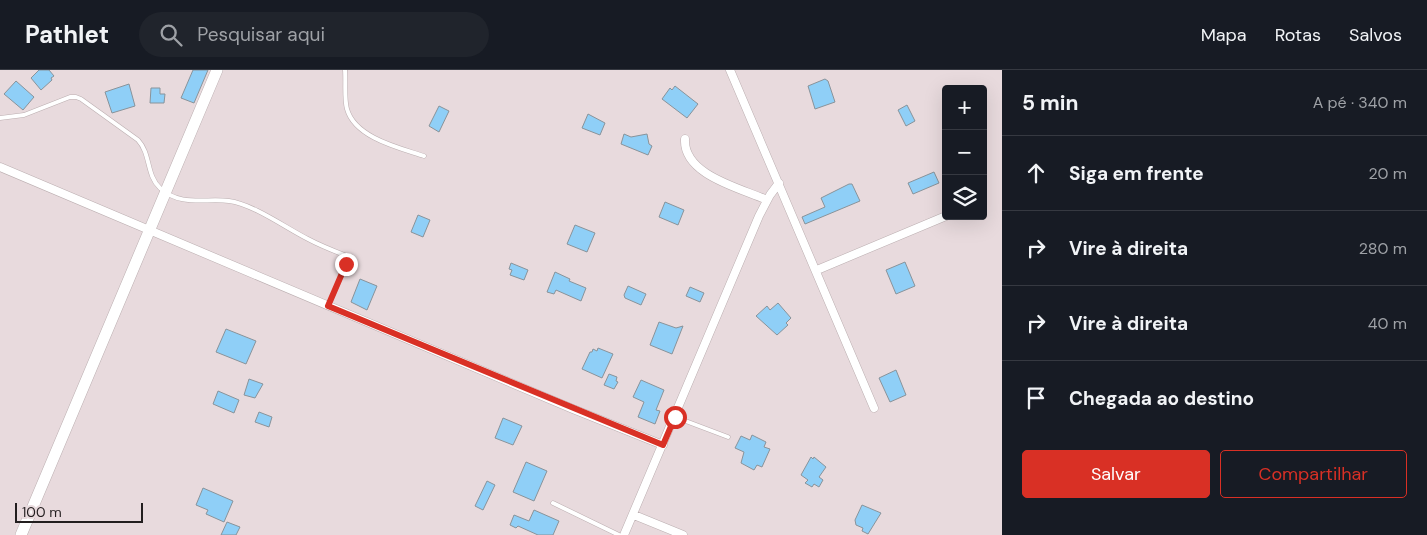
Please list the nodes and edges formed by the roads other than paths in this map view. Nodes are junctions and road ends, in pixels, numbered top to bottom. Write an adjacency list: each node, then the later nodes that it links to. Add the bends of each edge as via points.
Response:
1 (217, 70): 9 (street)
2 (345, 70): 6 (lane, via 346,109 354,123 376,139)
3 (730, 70): 8 (street)
4 (0, 118): 9 (lane, via 24,115 76,97 138,140 150,174)
5 (685, 139): 10 (street, via 685,152 698,169)
6 (424, 156)
7 (0, 167): 12 (street)
8 (779, 184): 10 (street); 13 (street)
9 (166, 193): 12 (street); 14 (lane, via 188,201 229,201 246,206 347,256)
10 (767, 200): 16 (street)
11 (942, 218): 13 (street)
12 (150, 231): 14 (street); 21 (street)
13 (817, 270): 15 (street)
14 (328, 306): 18 (street)
15 (874, 408)
16 (675, 417): 17 (lane); 18 (street)
17 (728, 437)
18 (663, 445): 20 (street)
19 (553, 503): 22 (lane)
20 (634, 515): 23 (street); 24 (street)
21 (21, 535)
22 (619, 535)
23 (624, 535)
24 (684, 535)

